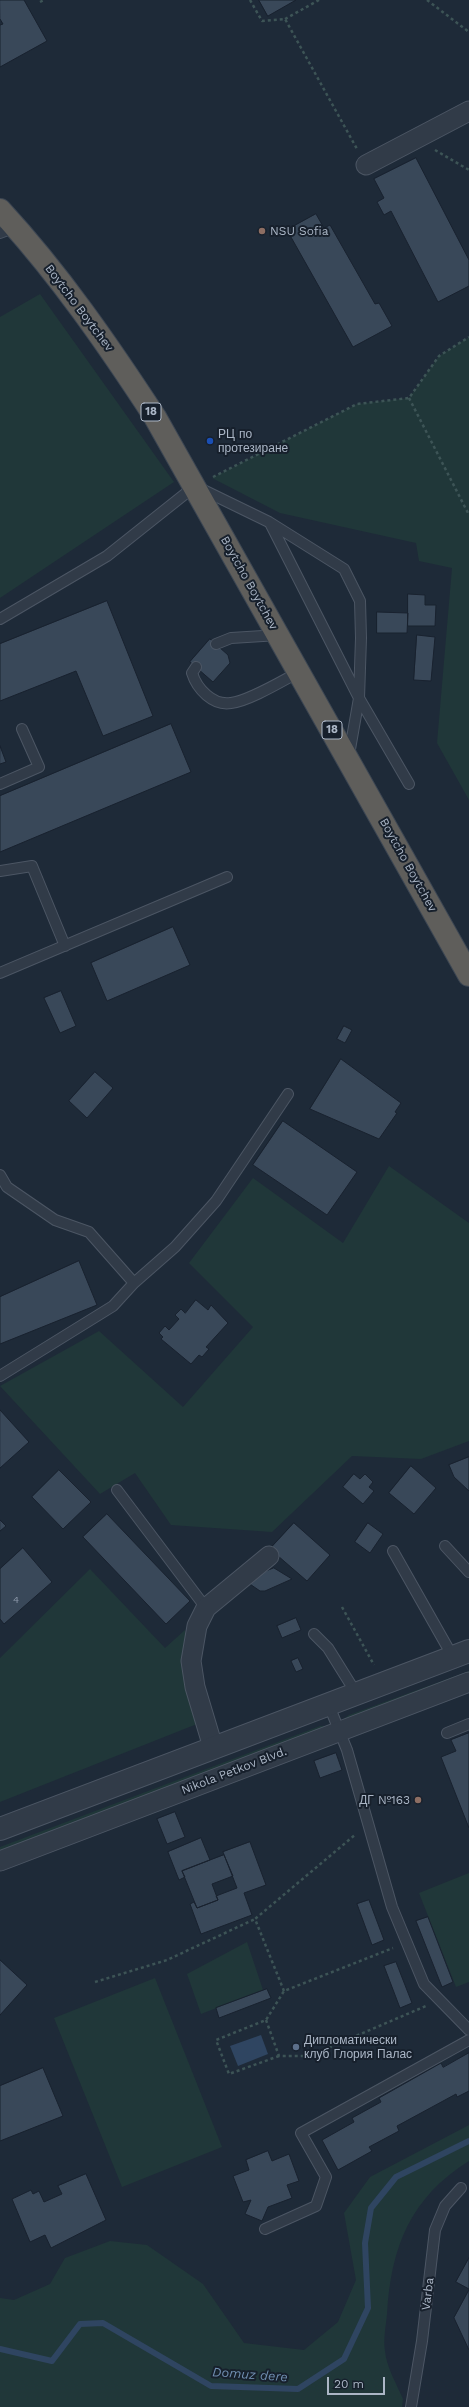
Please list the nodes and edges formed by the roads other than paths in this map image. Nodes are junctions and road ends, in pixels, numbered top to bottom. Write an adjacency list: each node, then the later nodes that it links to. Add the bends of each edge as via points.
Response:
1 (469, 111): 2 (street)
2 (366, 165)
3 (0, 210): 4 (highway, Boytcho Boytchev / 18)
4 (8, 230): 5 (highway, Boytcho Boytchev / 18, via 104,340 155,417)
5 (195, 486): 6 (lane); 7 (lane, via 107,556); 8 (highway, Boytcho Boytchev / 18)
6 (270, 522): 12 (lane); 12 (lane, via 344,569 360,601)
7 (0, 619)
8 (278, 635): 9 (lane, via 231,638); 11 (highway, Boytcho Boytchev / 18)
9 (216, 644)
10 (196, 667): 11 (lane, via 192,673 195,682 210,699 230,704)
11 (299, 672): 14 (highway, Boytcho Boytchev / 18)
12 (359, 698): 14 (lane); 16 (lane)
13 (22, 729): 15 (lane, via 39,767)
14 (348, 759): 21 (highway, Boytcho Boytchev / 18)
15 (0, 784)
16 (409, 784)
17 (0, 871): 19 (lane, via 32,866)
18 (227, 877): 19 (lane)
19 (65, 946): 20 (lane)
20 (0, 973)
21 (469, 975)
22 (288, 1094): 24 (lane, via 216,1202 175,1247)
23 (0, 1175): 24 (lane, via 7,1187 55,1220 89,1232)
24 (134, 1283): 25 (lane, via 113,1306)
25 (0, 1376)
26 (116, 1490): 31 (lane)
27 (445, 1546): 30 (lane)
28 (393, 1551): 33 (lane)
29 (269, 1556): 31 (street)
30 (469, 1572)
31 (206, 1608): 40 (street, via 197,1626 191,1661 195,1687)
32 (314, 1634): 35 (lane, via 328,1648)
33 (461, 1654): 35 (street)
34 (469, 1682): 38 (street, Nikola Petkov Blvd.)
35 (356, 1693): 36 (street)
36 (328, 1703): 38 (lane); 40 (street)
37 (469, 1724): 39 (lane)
38 (339, 1731): 42 (street, Nikola Petkov Blvd.); 43 (lane, via 392,1907 424,1984)
39 (447, 1733)
40 (213, 1747): 41 (street)
41 (0, 1829)
42 (0, 1861)
43 (469, 2030)
44 (469, 2040): 46 (lane, via 301,2134 326,2177 316,2206)
45 (462, 2188): 47 (lane, Varba, via 446,2206 435,2230 422,2341)
46 (265, 2229)
47 (411, 2407)

